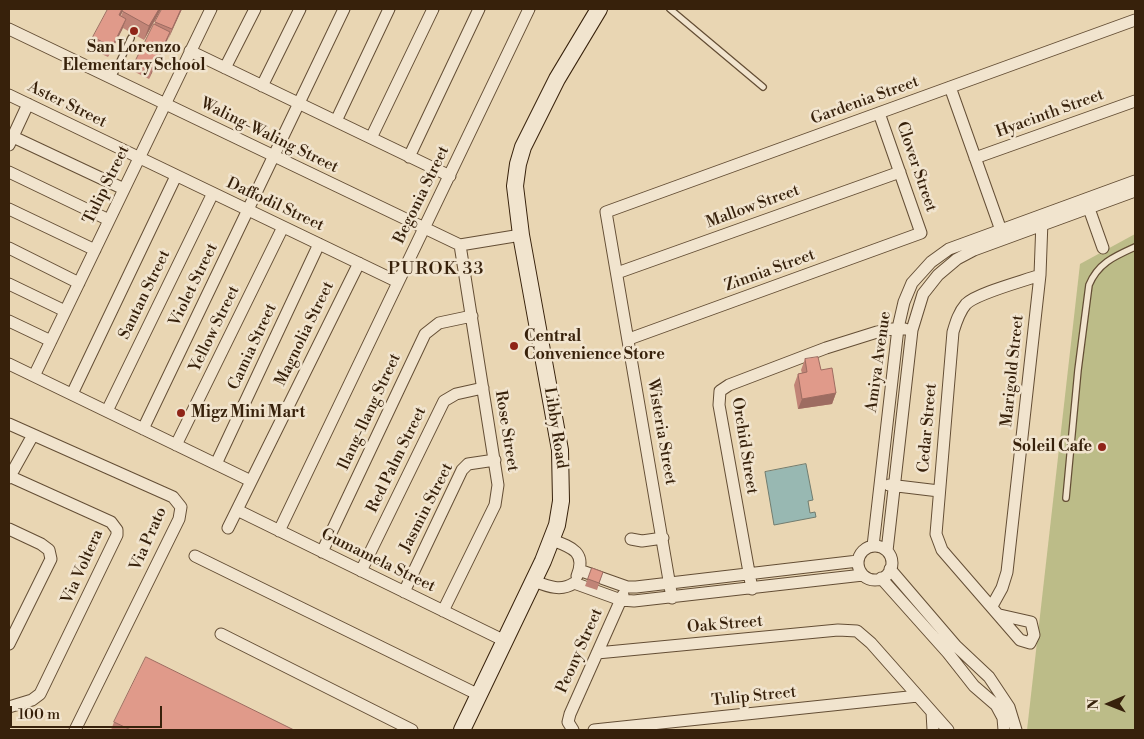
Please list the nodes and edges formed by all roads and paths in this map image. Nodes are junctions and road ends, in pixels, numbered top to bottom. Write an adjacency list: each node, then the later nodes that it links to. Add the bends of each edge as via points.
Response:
1 (211, 9): 14 (street, Tulip Street)
2 (254, 9): 15 (street)
3 (300, 9): 17 (street)
4 (344, 9): 24 (street, Violet Street)
5 (389, 9): 26 (street)
6 (434, 9): 27 (street)
7 (479, 9): 30 (street)
8 (529, 9): 36 (street, Begonia Street)
9 (599, 9): 51 (main road, Libby Road, via 557,79 523,147 515,186)
10 (670, 9): 18 (lane)
11 (1135, 20): 19 (street, Gardenia Street)
12 (9, 29): 16 (street, Waling-Waling Street)
13 (131, 38): 16 (lane)
14 (190, 51): 15 (street); 22 (street, Tulip Street)
15 (225, 68): 17 (street)
16 (112, 78): 22 (street, Waling-Waling Street)
17 (262, 86): 24 (street)
18 (763, 87)
19 (950, 87): 25 (street, Gardenia Street); 32 (street)
20 (9, 95): 23 (street, Aster Street)
21 (1135, 101): 32 (street, Hyacinth Street)
22 (165, 103): 29 (street, Waling-Waling Street); 31 (street, Tulip Street)
23 (28, 104): 28 (street); 31 (street, Aster Street)
24 (298, 104): 26 (street); 29 (street, Violet Street)
25 (880, 113): 34 (street, Clover Street); 44 (street, Gardenia Street)
26 (336, 121): 27 (street)
27 (371, 138): 30 (street)
28 (10, 139): 38 (street)
29 (274, 156): 43 (street, Violet Street); 48 (street, Waling-Waling Street)
30 (409, 157): 36 (street)
31 (138, 158): 35 (street, Daffodil Street); 38 (street, Tulip Street)
32 (975, 158): 50 (street)
33 (9, 172): 45 (street)
34 (900, 172): 49 (street, Clover Street); 59 (street, Mallow Street)
35 (176, 176): 40 (street, Daffodil Street); 74 (street)
36 (450, 176): 48 (street, Begonia Street)
37 (1135, 181): 41 (street, Amiya Avenue)
38 (124, 189): 45 (street, Tulip Street)
39 (1135, 191): 41 (street, Amiya Avenue)
40 (213, 193): 43 (street, Daffodil Street); 75 (street, Santan Street)
41 (1087, 204): 46 (street, Amiya Avenue); 56 (street)
42 (9, 209): 57 (street)
43 (248, 210): 47 (street, Daffodil Street); 77 (street, Violet Street)
44 (606, 212): 59 (street, Wisteria Street)
45 (109, 220): 57 (street, Tulip Street)
46 (1042, 220): 50 (street, Amiya Avenue); 60 (street, Marigold Street)
47 (283, 227): 52 (street, Daffodil Street); 79 (street, Yellow Street)
48 (425, 228): 53 (street, Waling-Waling Street); 62 (street, Begonia Street)
49 (921, 233): 69 (street, Zinnia Street)
50 (1002, 234): 67 (street, Amiya Avenue, via 959,244 931,262 912,283); 68 (street, Amiya Avenue, via 957,259 938,275 923,294)
51 (521, 235): 53 (street); 94 (main road, Libby Road, via 560,450 561,501)
52 (320, 244): 58 (street, Daffodil Street); 81 (street, Camia Street)
53 (460, 245): 65 (street, Rose Street)
54 (1135, 247): 87 (lane, via 1101,264 1094,274 1087,298)
55 (9, 248): 61 (street)
56 (1103, 248)
57 (95, 250): 61 (street, Tulip Street)
58 (359, 263): 62 (street, Daffodil Street); 83 (street, Magnolia Street)
59 (617, 273): 69 (street, Wisteria Street)
60 (1040, 275): 86 (street, Cedar Street, via 977,297 967,303 958,316 953,332); 114 (street, Marigold Street, via 1007,572)
61 (79, 282): 64 (street, Tulip Street)
62 (398, 282): 91 (street, Begonia Street)
63 (9, 284): 64 (street)
64 (65, 311): 70 (street, Tulip Street)
65 (472, 316): 73 (street, Rose Street); 97 (street, Ilang-Ilang Street, via 440,323 424,334)
66 (9, 321): 70 (street)
67 (898, 328): 68 (street, Orchid Street); 84 (street, Amiya Avenue); 103 (street, Orchid Street, via 826,348 716,389)
68 (912, 330): 85 (street, Amiya Avenue)
69 (629, 339): 92 (street, Wisteria Street)
70 (51, 341): 72 (street, Tulip Street)
71 (9, 364): 72 (street)
72 (34, 376): 74 (street)
73 (483, 388): 80 (street, Rose Street); 102 (street, Red Palm Street, via 456,394 444,401)
74 (72, 394): 75 (street)
75 (107, 411): 77 (street)
76 (9, 424): 78 (street, Via Prato)
77 (143, 429): 79 (street)
78 (33, 436): 82 (street); 127 (street, Via Prato, via 173,497 181,507 179,519)
79 (176, 445): 81 (street)
80 (495, 460): 111 (street, Jasmin Street, via 472,463 462,470); 115 (street, Rose Street, via 498,485 495,505)
81 (216, 464): 83 (street)
82 (9, 477): 124 (street, Via Voltera, via 110,522 117,530 40,694)
83 (251, 481): 88 (street, Magnolia Street)
84 (880, 485): 85 (street); 95 (street, Amiya Avenue)
85 (894, 486): 86 (street); 96 (street, Amiya Avenue)
86 (939, 491): 114 (street, Cedar Street, via 938,541 948,558)
87 (1066, 498)
88 (237, 510): 89 (street, Magnolia Street); 91 (street, Gumamela Street)
89 (228, 528)
90 (9, 529): 119 (street, via 41,544 49,550 51,559)
91 (279, 530): 97 (street, Gumamela Street)
92 (663, 538): 93 (street); 108 (street, Wisteria Street)
93 (631, 539)
94 (552, 540): 101 (street, via 574,550 580,559); 106 (main road, Libby Road)
95 (873, 546): 96 (street); 99 (street, via 862,552)
96 (887, 551): 100 (street, via 892,562)
97 (322, 552): 102 (street, Gumamela Street)
98 (195, 556): 122 (street)
99 (858, 561): 103 (street); 104 (street)
100 (890, 569): 105 (street); 121 (street)
101 (579, 570): 107 (street); 109 (street)
102 (361, 571): 111 (street, Gumamela Street)
103 (749, 575): 108 (street); 110 (street, Orchid Street)
104 (863, 575): 105 (street); 110 (street)
105 (881, 578): 121 (street)
106 (534, 582): 107 (street, via 554,588); 118 (main road, Libby Road)
107 (574, 584): 113 (street)
108 (670, 584): 109 (street); 112 (street, Wisteria Street)
109 (627, 587): 113 (street, Peony Street)
110 (752, 589): 112 (street)
111 (404, 592): 115 (street, Gumamela Street)
112 (672, 598): 113 (street)
113 (621, 600): 120 (street, Peony Street)
114 (992, 606): 116 (street, Cedar Street)
115 (443, 611): 118 (street, Gumamela Street)
116 (1000, 615)
117 (221, 634): 128 (street)
118 (505, 641): 122 (main road, Libby Road)
119 (9, 644)
120 (597, 653): 123 (street, Oak Street, via 838,630 857,631); 130 (street, Peony Street, via 570,714 568,722)
121 (957, 655): 126 (street, via 974,686); 126 (street, via 989,677)
122 (479, 695): 129 (main road, Libby Road)
123 (918, 696): 125 (street); 131 (street, Tulip Street)
124 (9, 707)
125 (932, 712): 132 (street); 133 (street)
126 (1008, 716): 134 (street); 135 (street)
127 (75, 730)
128 (412, 730)
129 (462, 730)
130 (572, 730)
131 (594, 730)
132 (933, 730)
133 (948, 730)
134 (1004, 730)
135 (1016, 730)

